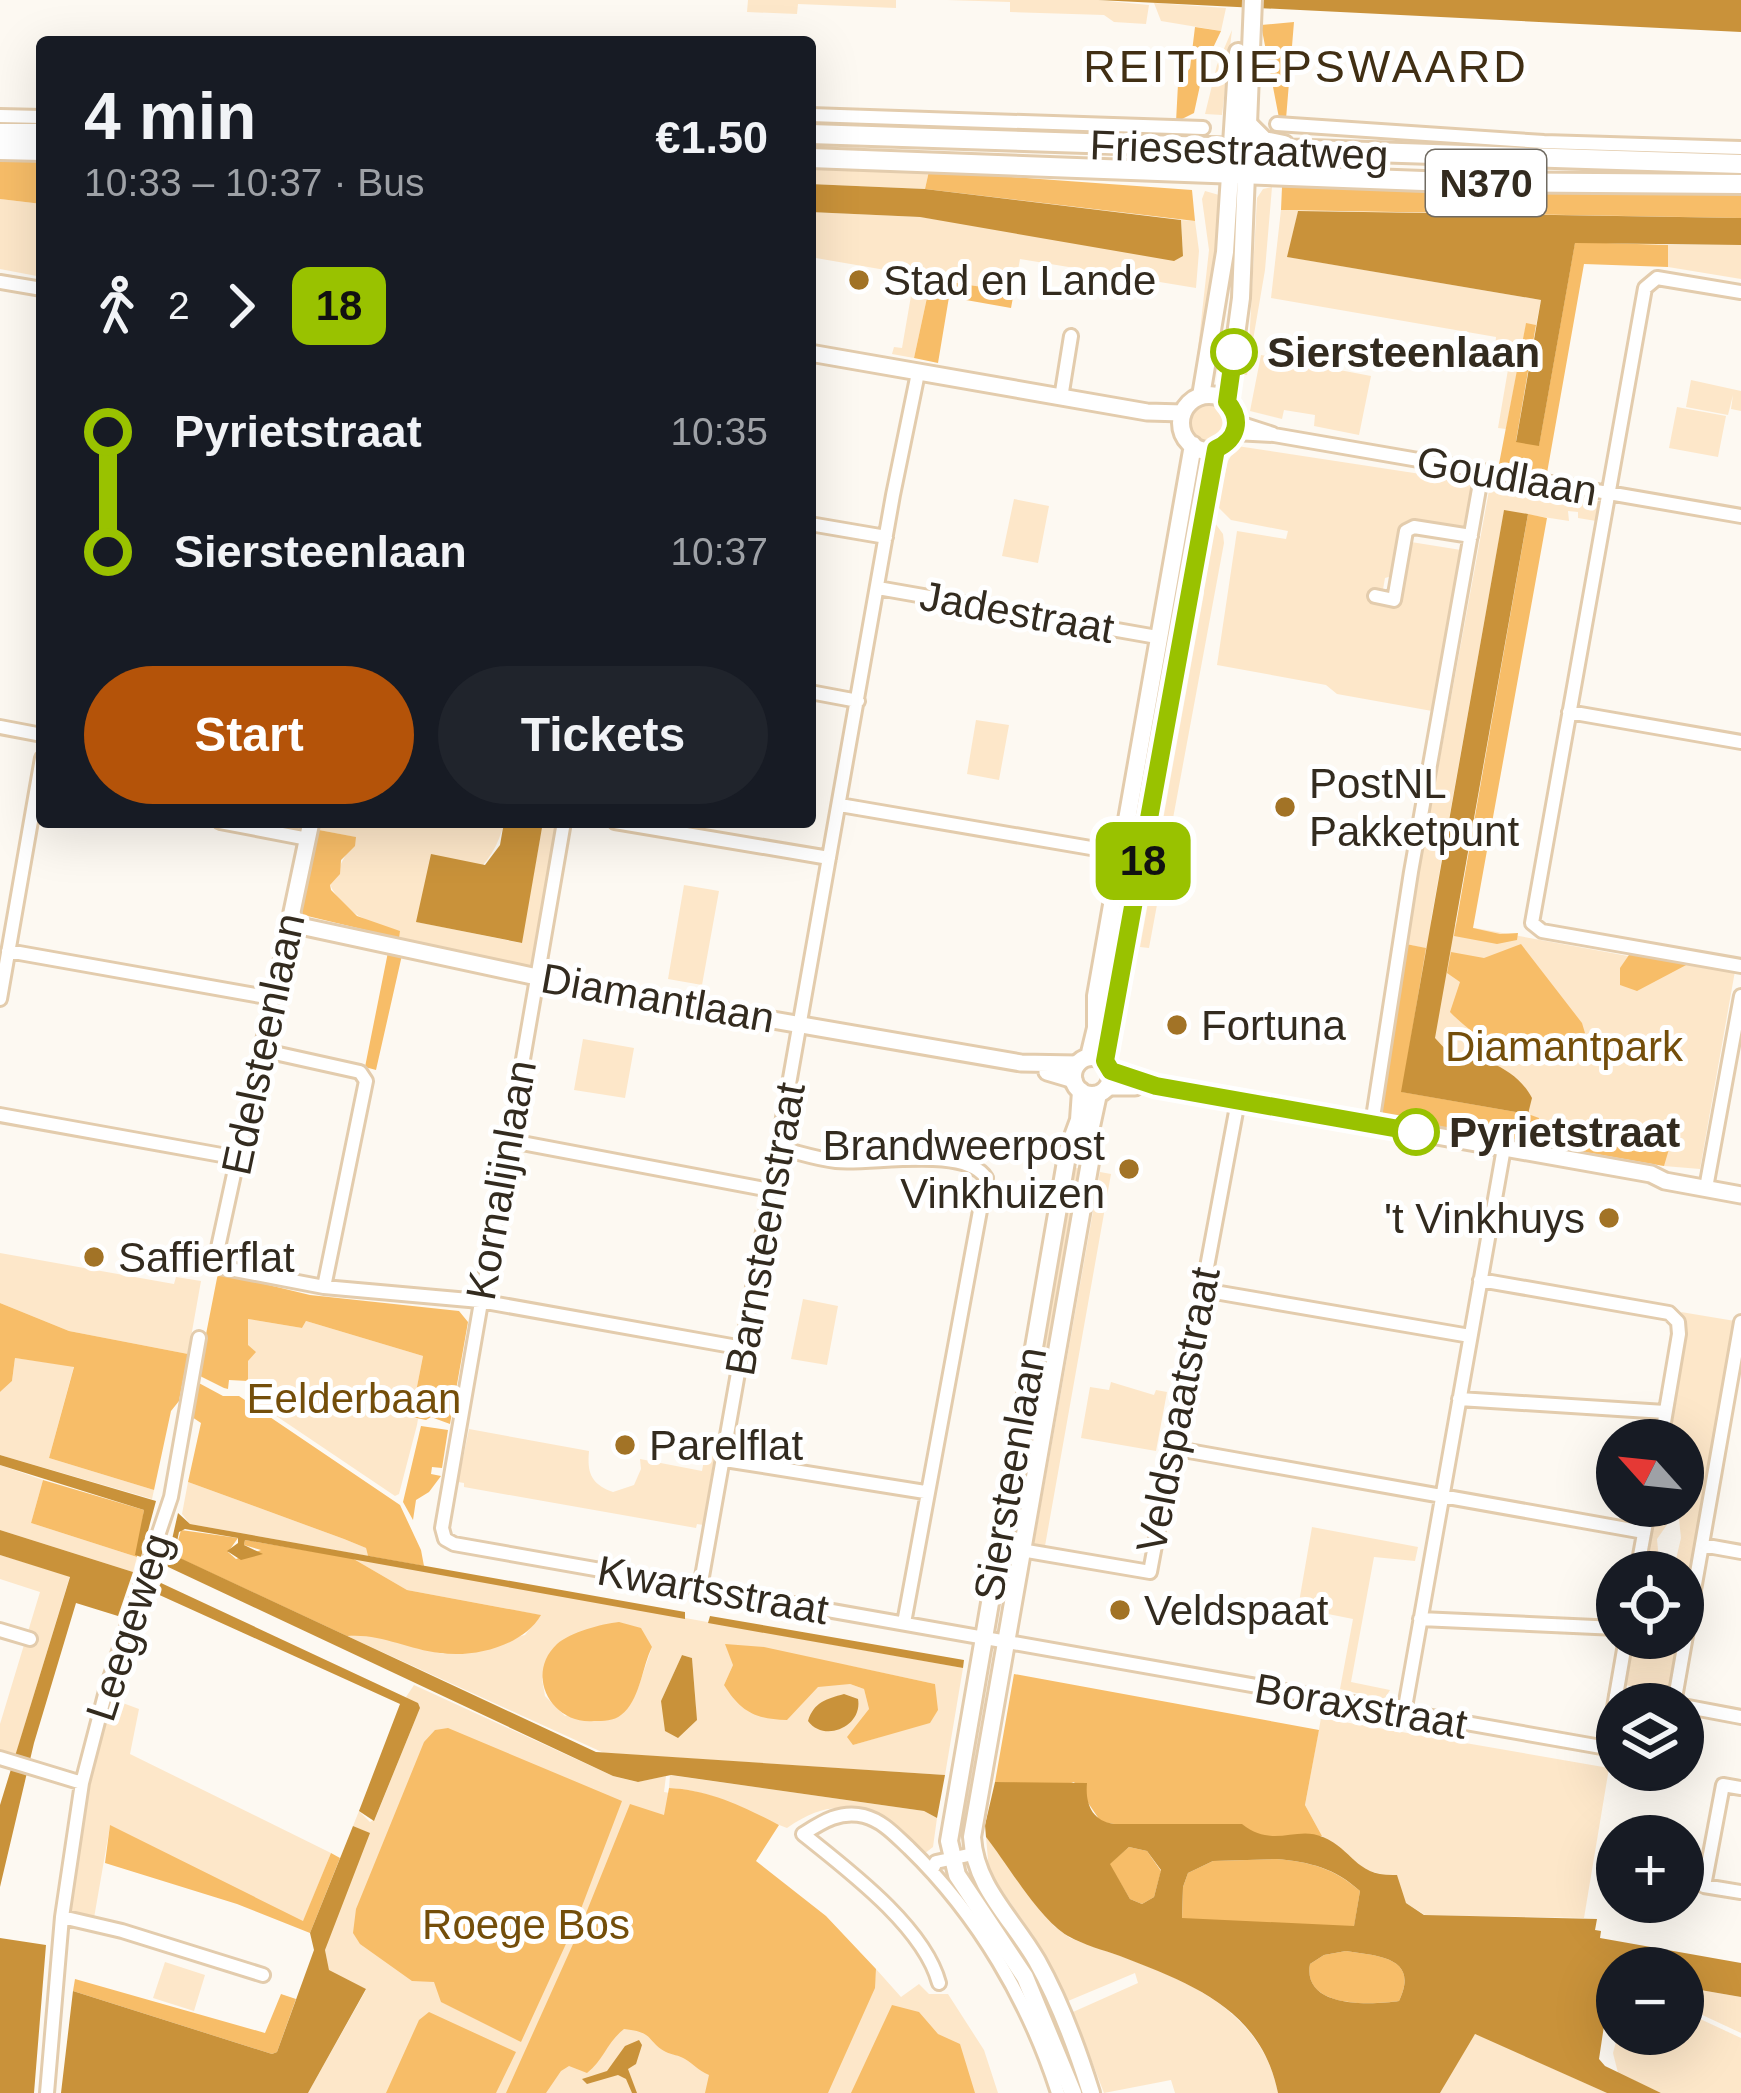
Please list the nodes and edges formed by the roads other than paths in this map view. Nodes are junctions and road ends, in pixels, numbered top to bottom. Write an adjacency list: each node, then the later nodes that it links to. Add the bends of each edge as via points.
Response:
1 (1247, 5): 6 (main road); 13 (main road)
2 (816, 115): 7 (street, Friesestraatweg)
3 (0, 116): 4 (street)
4 (36, 117)
5 (1277, 124): 11 (street, Friesestraatweg)
6 (1249, 126): 13 (main road); 15 (highway, N370, via 1269,142)
7 (1203, 128)
8 (0, 133): 9 (highway)
9 (36, 133)
10 (816, 134): 13 (highway, Friesestraatweg / N370)
11 (1741, 148)
12 (0, 150): 14 (highway)
13 (1240, 150): 15 (highway, Friesestraatweg / N370); 18 (main road)
14 (36, 151)
15 (1330, 154): 17 (highway, Friesestraatweg / N370)
16 (816, 158): 18 (highway, Friesestraatweg / N370)
17 (1741, 164)
18 (1239, 173): 19 (highway, Friesestraatweg / N370); 26 (main road); 28 (main road, via 1241,298)
19 (1741, 184)
20 (0, 282): 21 (street)
21 (36, 289)
22 (1741, 292): 34 (street, via 1650,281)
23 (1071, 336): 27 (street)
24 (816, 354): 25 (street)
25 (918, 373): 27 (street); 38 (street, Barnsteenstraat)
26 (1201, 396): 28 (main road); 29 (main road)
27 (1061, 398): 29 (street)
28 (1227, 402): 30 (main road)
29 (1182, 418): 31 (main road)
30 (1235, 428): 32 (main road); 33 (street, Goudlaan)
31 (1193, 446): 32 (main road); 41 (main road, Siersteenlaan)
32 (1216, 449): 65 (main road, Siersteenlaan)
33 (1482, 472): 34 (street, Goudlaan); 37 (street)
34 (1607, 494): 35 (street, Goudlaan); 44 (street)
35 (1741, 516)
36 (816, 525): 38 (street)
37 (1472, 536): 40 (street, via 1406,531 1394,600); 68 (street)
38 (886, 537): 39 (street, Barnsteenstraat)
39 (878, 588): 41 (street, Jadestraat); 43 (street, Barnsteenstraat)
40 (1375, 596)
41 (1157, 637): 53 (main road, Siersteenlaan)
42 (816, 693): 43 (street)
43 (858, 701): 48 (street, Barnsteenstraat)
44 (1569, 712): 47 (street); 57 (street, via 1532,923)
45 (0, 727): 46 (street)
46 (36, 734)
47 (1741, 742)
48 (840, 805): 53 (street); 54 (street, Barnsteenstraat)
49 (36, 806): 56 (street)
50 (564, 828): 58 (street, Kornalijnlaan)
51 (651, 828): 54 (street)
52 (309, 830): 55 (street, Edelsteenlaan)
53 (1120, 853): 65 (main road, Siersteenlaan)
54 (829, 858): 63 (street, Barnsteenstraat)
55 (296, 924): 58 (street, Diamantlaan); 60 (street, Edelsteenlaan)
56 (8, 951): 60 (street); 61 (street)
57 (1741, 966)
58 (537, 977): 63 (street, Diamantlaan); 69 (street, Kornalijnlaan)
59 (1741, 996): 62 (street)
60 (272, 998): 64 (street, Edelsteenlaan)
61 (0, 999)
62 (1739, 1019): 73 (street)
63 (801, 1024): 65 (street, Diamantlaan); 70 (street, Barnsteenstraat)
64 (261, 1049): 72 (street, Edelsteenlaan); 78 (street, via 360,1072 366,1081)
65 (1093, 1076): 66 (street, Diamantlaan); 97 (main road, Siersteenlaan, via 1068,1150); 99 (main road, Siersteenlaan, via 1091,1154)
66 (1238, 1101): 68 (street, Diamantlaan); 79 (street, Veldspaatstraat)
67 (0, 1115): 72 (street)
68 (1372, 1124): 71 (street, Diamantlaan)
69 (506, 1141): 75 (street); 80 (street, Kornalijnlaan)
70 (778, 1148): 75 (street, Barnsteenstraat); 91 (street, via 836,1161 909,1156 974,1167 986,1178)
71 (1504, 1148): 73 (street, Diamantlaan); 77 (street)
72 (238, 1158): 78 (street, Edelsteenlaan, via 214,1266)
73 (1707, 1184): 74 (street, Diamantlaan); 76 (street, Diamantlaan)
74 (1741, 1185)
75 (770, 1190): 84 (street, Barnsteenstraat)
76 (1741, 1195)
77 (1480, 1280): 82 (street); 87 (street, via 1670,1313 1679,1334)
78 (324, 1287): 80 (street)
79 (1203, 1290): 82 (street); 89 (street, Veldspaatstraat)
80 (480, 1301): 84 (street); 95 (street, Kornalijnlaan)
81 (1741, 1322): 85 (street)
82 (1471, 1336): 86 (street)
83 (199, 1338): 115 (street, Leegeweg, via 170,1497)
84 (743, 1348): 90 (street, Barnsteenstraat)
85 (1736, 1384): 96 (street)
86 (1460, 1399): 87 (street); 92 (street)
87 (1665, 1412): 88 (street)
88 (1664, 1419)
89 (1172, 1448): 92 (street); 99 (street, Veldspaatstraat, via 1150,1572)
90 (725, 1460): 91 (street); 101 (street, Barnsteenstraat)
91 (925, 1492): 103 (street)
92 (1442, 1498): 94 (street); 102 (street)
93 (1645, 1527): 94 (street)
94 (1644, 1532): 98 (street)
95 (445, 1539): 101 (street, Kwartsstraat)
96 (1702, 1545): 100 (street); 109 (street)
97 (998, 1546): 99 (street, Veldspaatstraat); 106 (main road, Siersteenlaan)
98 (1641, 1551)
99 (1022, 1552): 108 (main road, Siersteenlaan)
100 (1741, 1552)
101 (700, 1588): 103 (street, Kwartsstraat)
102 (1420, 1619): 104 (street); 111 (street)
103 (904, 1623): 106 (street, Kwartsstraat)
104 (1596, 1627)
105 (0, 1630): 107 (street)
106 (982, 1637): 108 (street, Boraxstraat); 118 (main road, Siersteenlaan, via 950,1820)
107 (30, 1639)
108 (1005, 1642): 111 (street, Boraxstraat); 117 (main road, Siersteenlaan)
109 (1675, 1683)
110 (1704, 1710): 112 (street)
111 (1404, 1713): 113 (street, Boraxstraat)
112 (1741, 1717)
113 (1596, 1746)
114 (0, 1758): 115 (street)
115 (82, 1783): 121 (street, Leegeweg)
116 (1741, 1788): 120 (street, via 1723,1785 1704,1886)
117 (973, 1854): 118 (street); 122 (main road)
118 (952, 1860): 119 (street); 122 (main road)
119 (932, 1870): 122 (street); 124 (street, via 867,1817 831,1817 803,1834 892,1913 935,1966)
120 (1741, 1892)
121 (62, 1917): 123 (street); 125 (street, Leegeweg)
122 (1011, 1950): 126 (street); 127 (main road); 128 (main road, via 1060,2008)
123 (263, 1975)
124 (939, 1984)
125 (47, 2093)
126 (1058, 2093)
127 (1073, 2093)
128 (1091, 2093)

